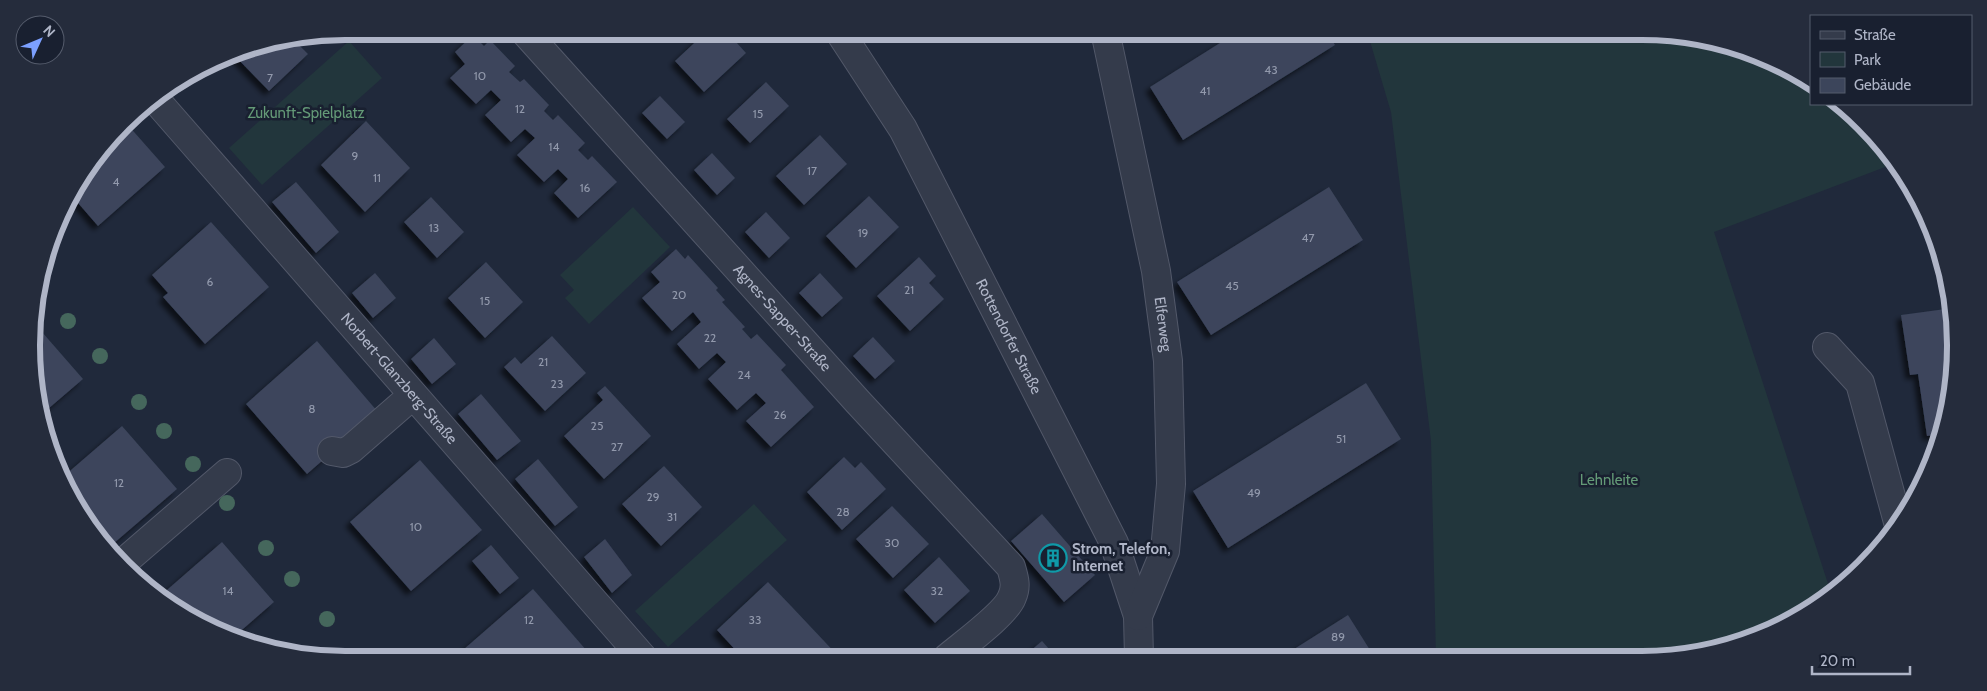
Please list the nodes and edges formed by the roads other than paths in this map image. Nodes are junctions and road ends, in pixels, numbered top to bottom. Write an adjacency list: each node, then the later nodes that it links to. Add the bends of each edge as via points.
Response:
1 (532, 40): 13 (street, Agnes-Sapper-Straße, via 851,395 1011,567 1016,584 1012,598 1003,610)
2 (845, 40): 11 (street, Rottendorfer Straße, via 903,129 1114,543)
3 (1107, 40): 11 (street, Elferweg, via 1156,271 1168,361 1171,484 1165,551)
4 (159, 104): 6 (street, Norbert-Glanzberg-Straße)
5 (1827, 347): 9 (street, via 1860,383)
6 (413, 395): 7 (street, via 351,449); 12 (street, Norbert-Glanzberg-Straße)
7 (332, 451)
8 (227, 473): 10 (street)
9 (1896, 515)
10 (127, 559)
11 (1138, 616): 14 (street, Rottendorfer Straße)
12 (637, 651)
13 (954, 651)
14 (1139, 651)

